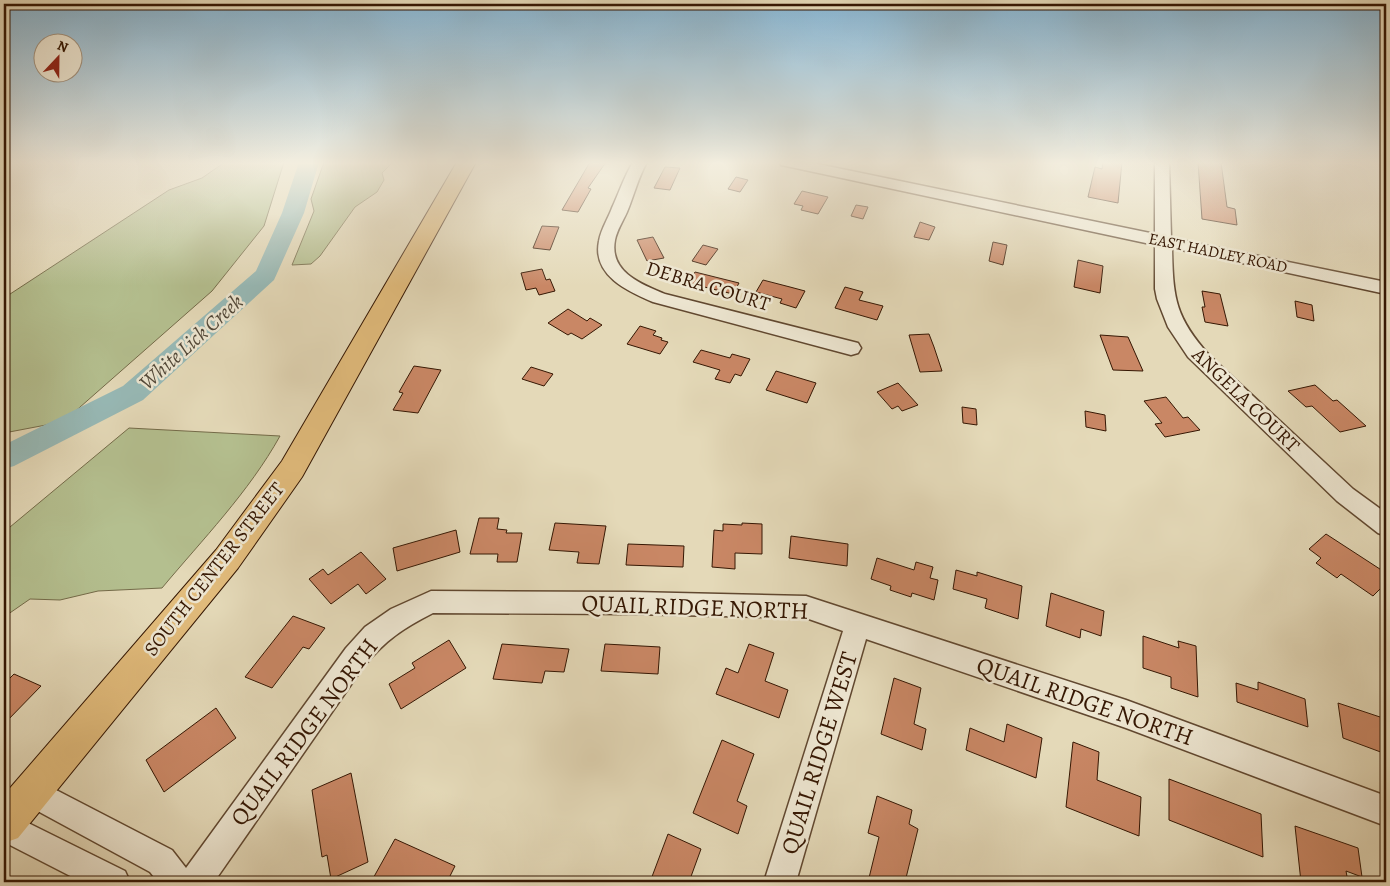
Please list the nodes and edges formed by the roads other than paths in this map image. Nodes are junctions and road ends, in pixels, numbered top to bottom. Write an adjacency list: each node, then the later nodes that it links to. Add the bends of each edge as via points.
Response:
1 (444, 203): 10 (main road, SOUTH CENTER STREET, via 292,470 227,559)
2 (623, 203): 7 (street, DEBRA COURT, via 607,240 609,263 613,271 637,290)
3 (981, 203): 5 (street, EAST HADLEY ROAD)
4 (1163, 203): 5 (street, ANGELA COURT)
5 (1164, 242): 6 (street, EAST HADLEY ROAD); 8 (street, ANGELA COURT, via 1167,304 1189,345 1345,495)
6 (1386, 288)
7 (850, 348)
8 (1386, 526)
9 (858, 623): 11 (street, QUAIL RIDGE NORTH, via 1126,714); 15 (street, QUAIL RIDGE NORTH, via 806,607 430,602 374,635 355,657); 16 (street, QUAIL RIDGE WEST)
10 (31, 792): 12 (main road, SOUTH CENTER STREET); 14 (street, via 161,861)
11 (1386, 811)
12 (4, 825): 13 (street)
13 (114, 882)
14 (177, 882)
15 (195, 882)
16 (780, 882)

